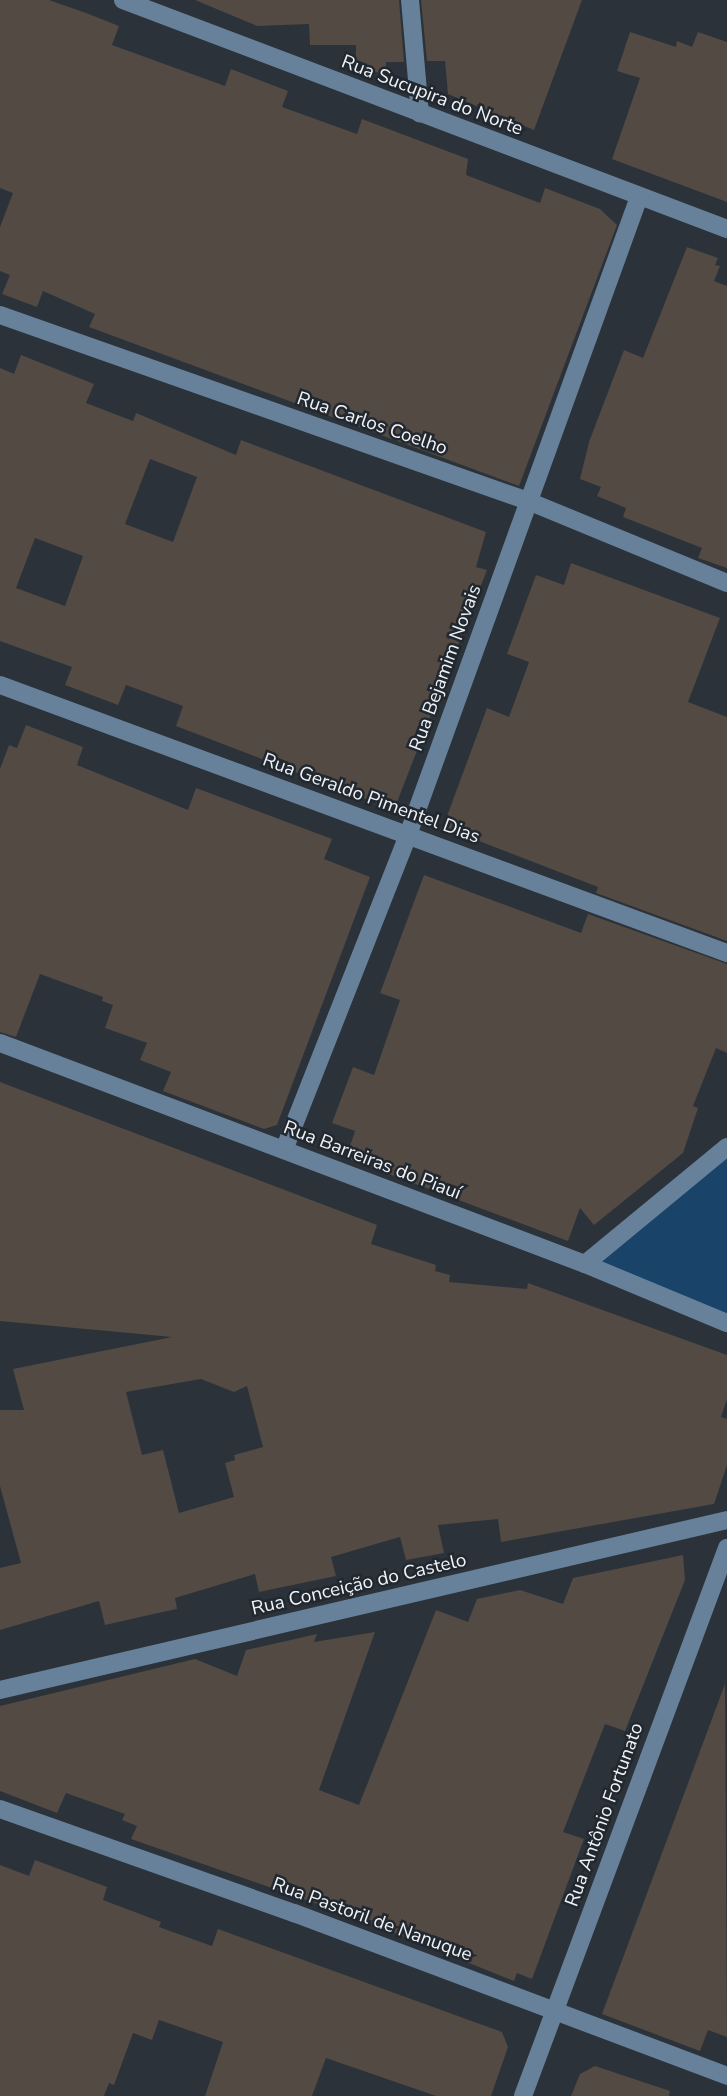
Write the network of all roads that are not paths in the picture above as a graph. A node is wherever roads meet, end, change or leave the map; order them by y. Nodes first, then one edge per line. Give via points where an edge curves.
1 (123, 0) edge
2 (410, 0) edge
3 (421, 114) junction
4 (639, 197) junction
5 (727, 229) edge
6 (0, 315) edge
7 (528, 501) junction
8 (727, 583) edge
9 (0, 685) edge
10 (408, 835) junction
11 (727, 953) edge
12 (0, 1043) edge
13 (727, 1147) edge
14 (284, 1150) junction
15 (585, 1264) junction
16 (727, 1323) edge
17 (727, 1520) edge
18 (727, 1548) edge
19 (0, 1690) edge
20 (0, 1808) edge
21 (555, 2011) junction
22 (727, 2076) edge
23 (523, 2096) edge

1 - 3 street, Rua Sucupira do Norte
2 - 3 street
3 - 4 street, Rua Sucupira do Norte
4 - 5 street, Rua Sucupira do Norte
4 - 7 street, Rua Bejamim Novais
6 - 7 street, Rua Carlos Coelho
7 - 8 street, Rua Carlos Coelho
7 - 10 street, Rua Bejamim Novais
9 - 10 street, Rua Geraldo Pimentel Dias
10 - 11 street, Rua Geraldo Pimentel Dias
10 - 14 street, Rua Bejamim Novais
12 - 14 street, Rua Barreiras do Piauí
13 - 15 street
14 - 15 street, Rua Barreiras do Piauí
15 - 16 street, Rua Barreiras do Piauí
17 - 19 street, Rua Conceição do Castelo
18 - 21 street, Rua Antônio Fortunato
20 - 21 street, Rua Pastoril de Nanuque
21 - 22 street, Rua Pastoril de Nanuque
21 - 23 street, Rua Antônio Fortunato

